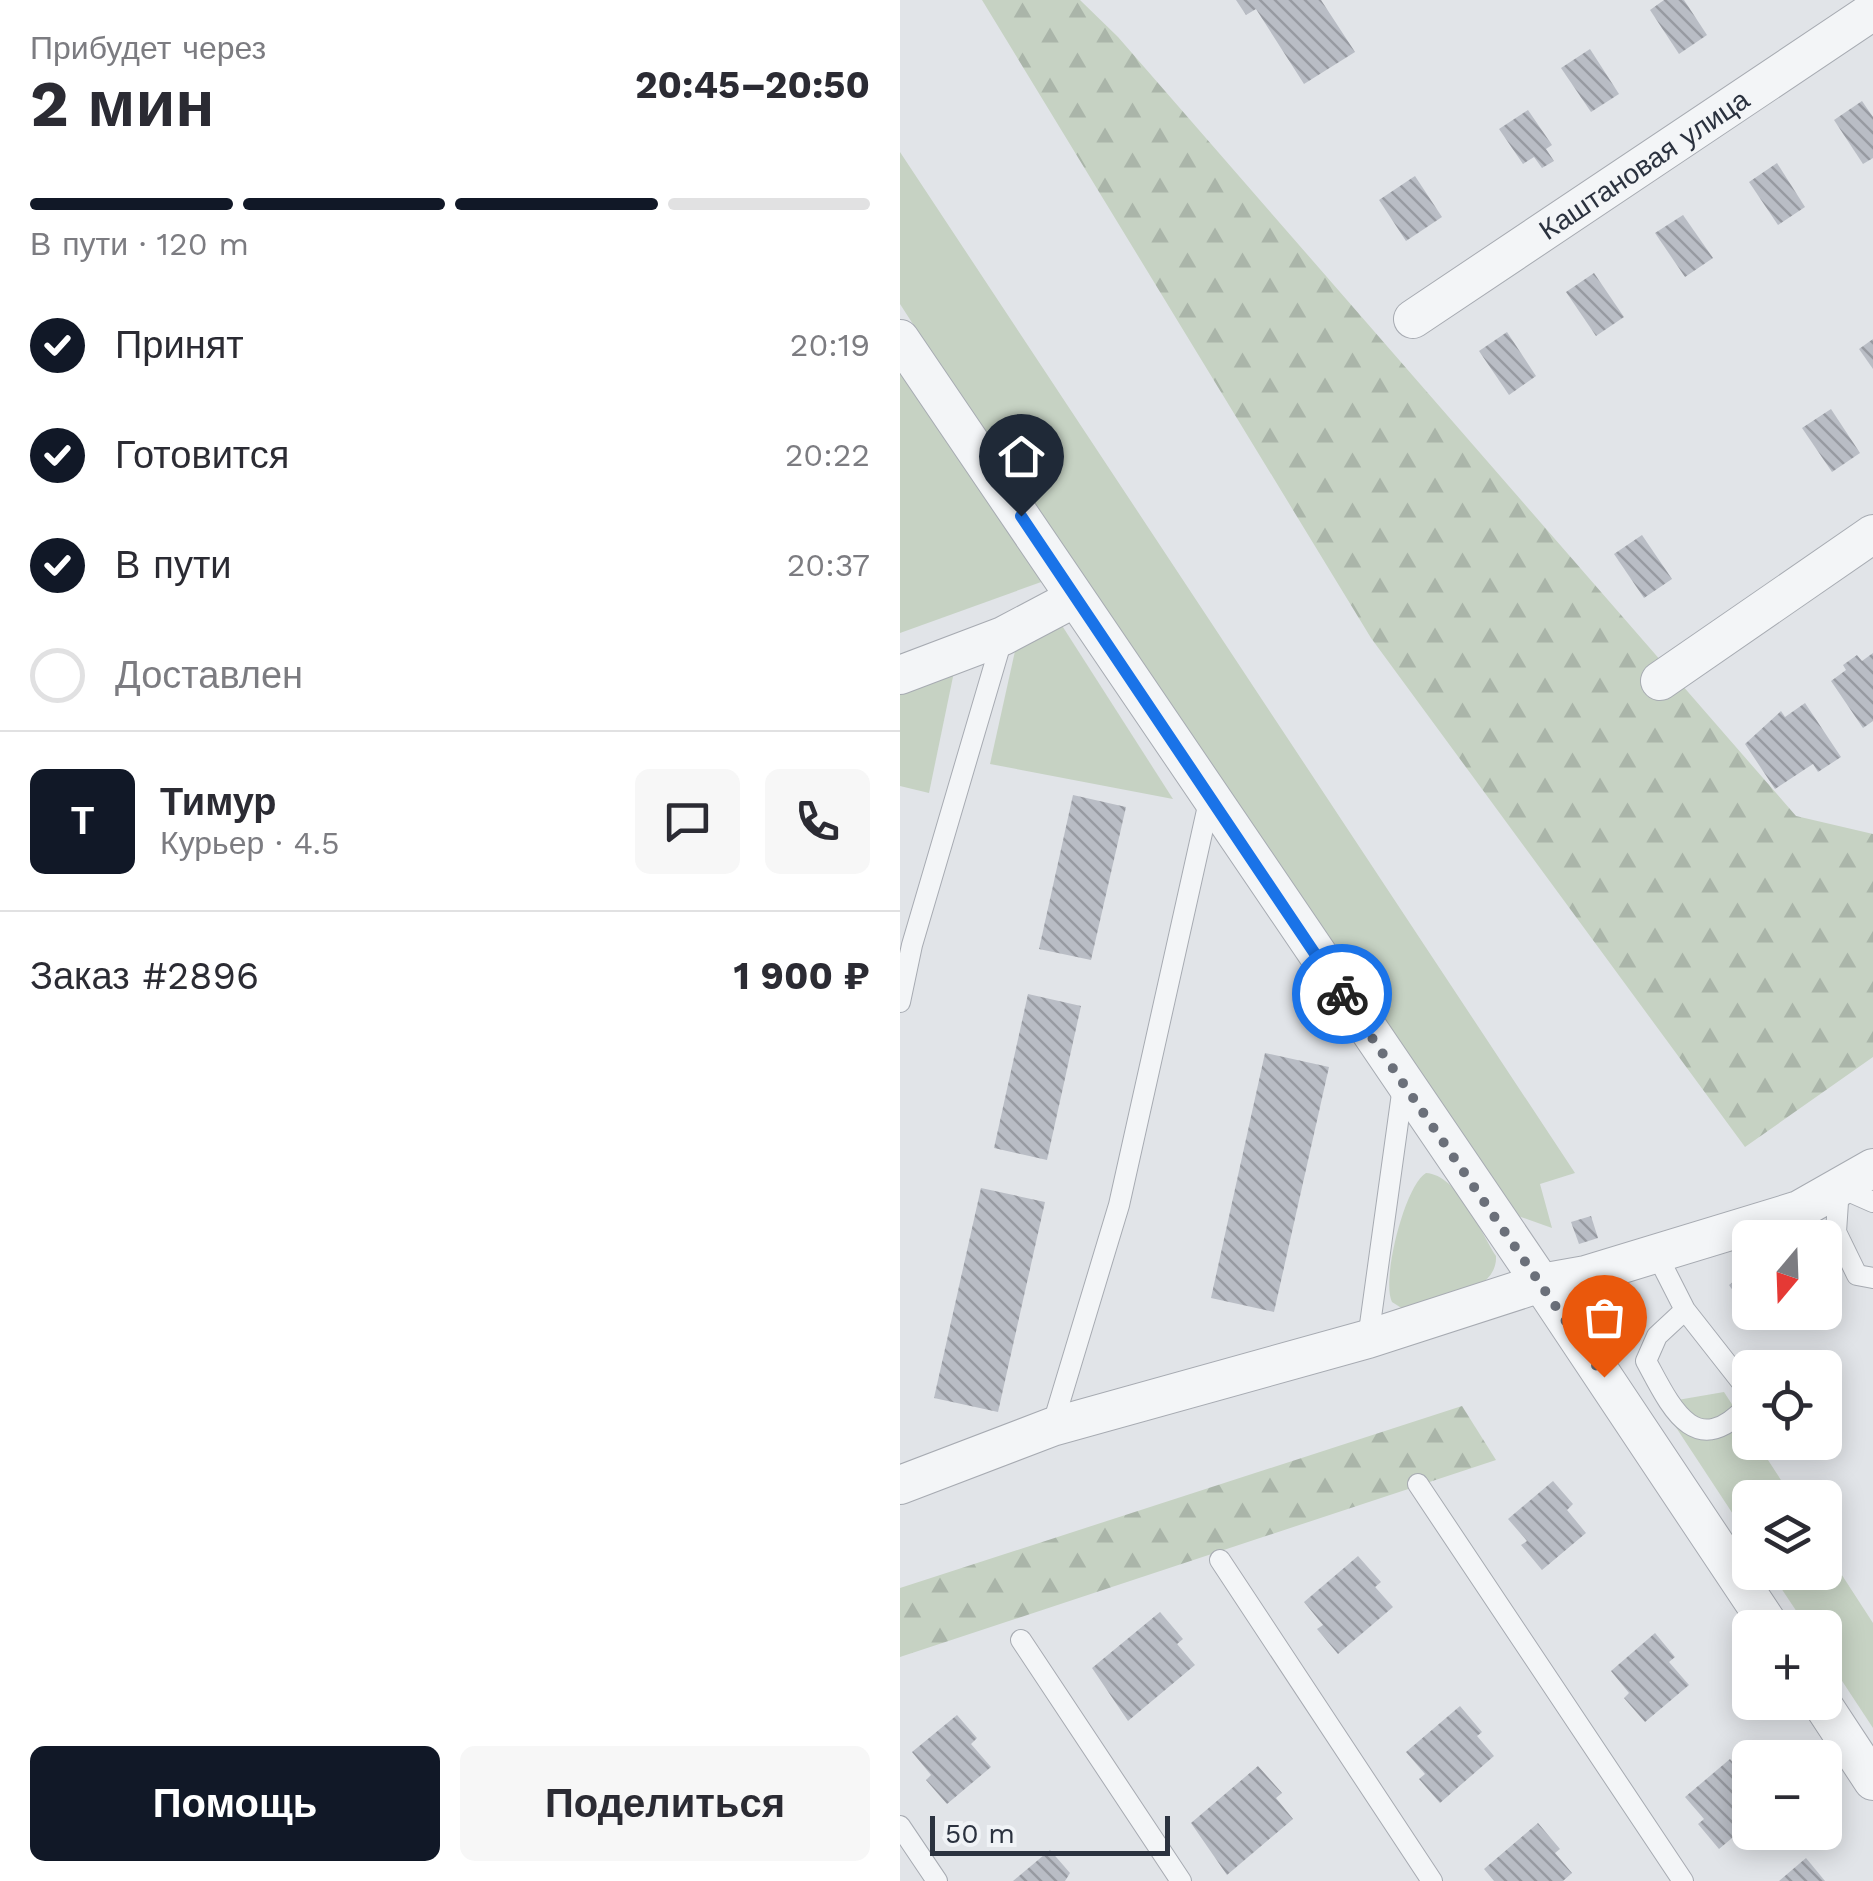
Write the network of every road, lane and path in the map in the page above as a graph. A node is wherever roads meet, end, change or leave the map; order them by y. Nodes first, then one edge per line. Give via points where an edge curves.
1 (1873, 10) edge
2 (1413, 318) dead end
3 (900, 339) edge
4 (1873, 534) edge
5 (1073, 599) junction
6 (1002, 636) junction
7 (900, 674) edge
8 (1660, 681) dead end
9 (1210, 797) junction
10 (900, 1002) edge
11 (1404, 1086) junction
12 (1873, 1168) edge
13 (1856, 1194) edge
14 (1656, 1253) junction
15 (1873, 1278) edge
16 (1541, 1282) junction
17 (1685, 1310) junction
18 (1368, 1339) junction
19 (1052, 1428) junction
20 (1418, 1484) dead end
21 (900, 1485) edge
22 (1220, 1560) dead end
23 (1759, 1610) edge
24 (1021, 1640) dead end
25 (1833, 1720) edge
26 (1873, 1781) edge
27 (900, 1826) edge
28 (937, 1881) edge
29 (1181, 1881) edge
30 (1432, 1881) edge
31 (1684, 1881) edge

1 - 2 street, Каштановая улица
3 - 5 street
4 - 8 street
5 - 6 street
5 - 9 street
6 - 7 street
6 - 10 lane
9 - 11 street
9 - 19 lane via 1119,1205
11 - 16 street
11 - 18 lane
12 - 13 street
13 - 14 street
13 - 15 lane via 1836,1232 1857,1275
14 - 16 street
14 - 17 lane
16 - 18 street
16 - 23 street
17 - 17 lane via 1657,1336 1646,1361 1672,1409 1691,1427 1711,1430 1731,1423 1746,1407 1747,1390
18 - 19 street
19 - 21 street
20 - 31 lane
22 - 30 lane
24 - 29 lane
25 - 26 street
27 - 28 lane

